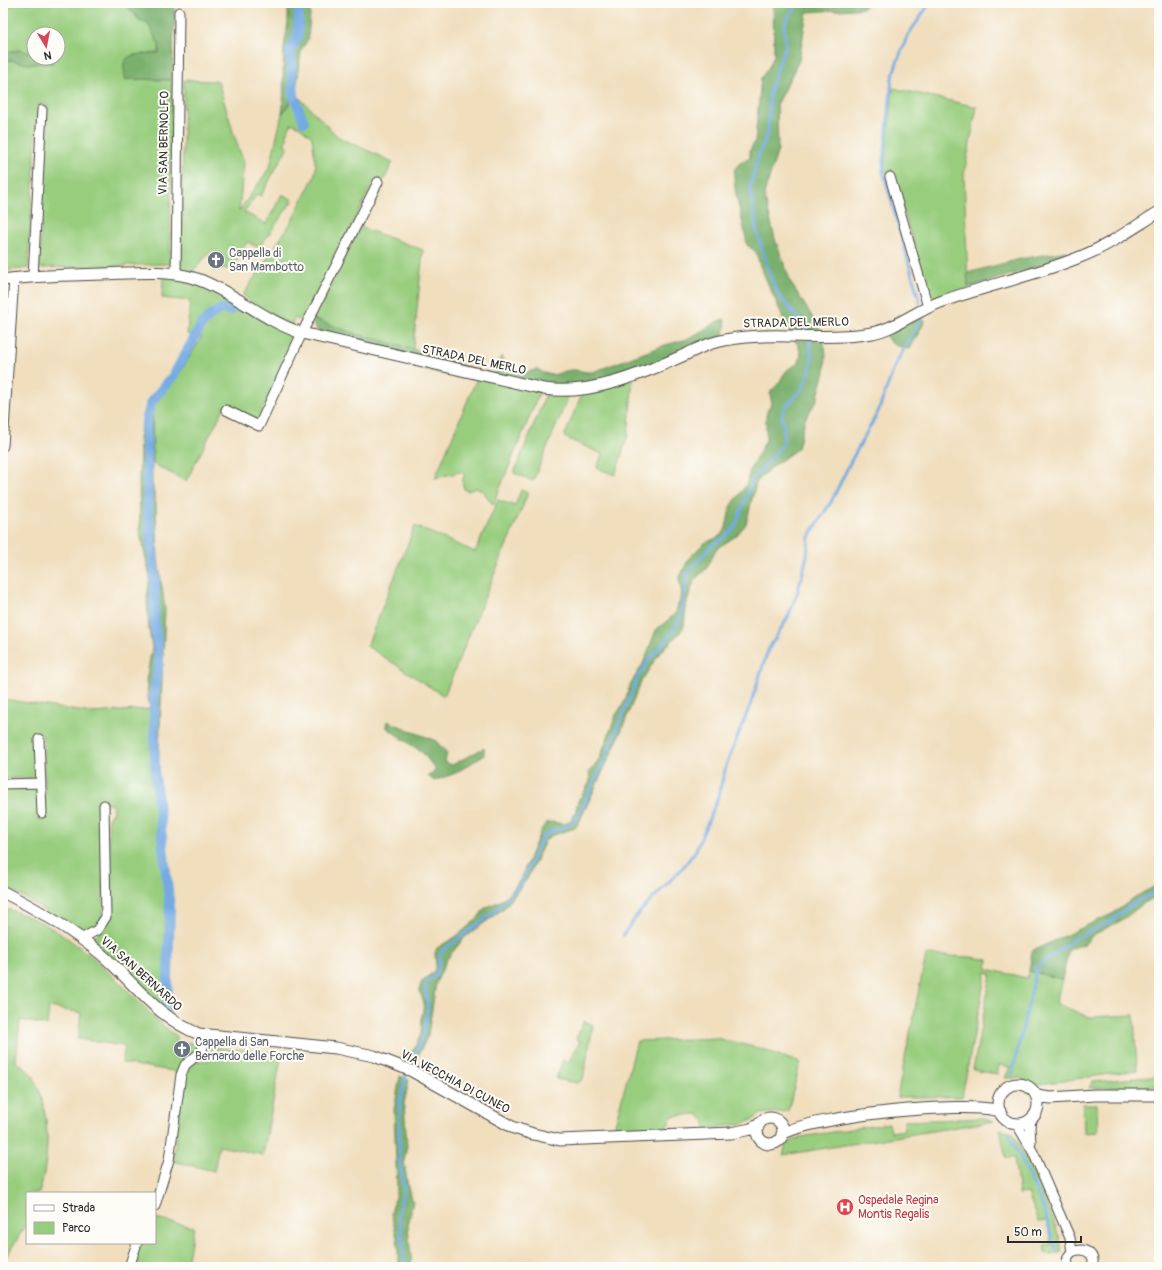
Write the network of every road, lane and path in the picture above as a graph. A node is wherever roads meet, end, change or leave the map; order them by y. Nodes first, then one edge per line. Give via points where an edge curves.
1 (179, 12) dead end
2 (42, 110) dead end
3 (890, 178) dead end
4 (378, 182) dead end
5 (1159, 212) edge
6 (176, 274) junction
7 (33, 276) junction
8 (8, 279) edge
9 (928, 307) junction
10 (302, 334) junction
11 (226, 410) dead end
12 (3, 446) edge
13 (40, 739) dead end
14 (41, 783) junction
15 (3, 784) edge
16 (104, 805) dead end
17 (42, 814) dead end
18 (3, 892) edge
19 (81, 939) junction
20 (207, 1036) junction
21 (1159, 1095) edge
22 (999, 1098) junction
23 (1037, 1101) junction
24 (973, 1107) junction
25 (1000, 1111) junction
26 (1031, 1118) junction
27 (1016, 1123) junction
28 (758, 1125) junction
29 (782, 1129) junction
30 (731, 1132) junction
31 (759, 1138) junction
32 (1033, 1152) junction
33 (156, 1203) edge
34 (1070, 1238) junction
35 (137, 1244) edge
36 (1081, 1249) junction
37 (1072, 1252) junction
38 (130, 1267) edge
39 (1068, 1267) edge
40 (1092, 1267) edge

1 - 6 street, VIA SAN BERNOLFO
2 - 7 street
3 - 9 street
4 - 10 street
5 - 9 street, STRADA DEL MERLO via 1081,257
6 - 7 street via 153,272
6 - 10 street via 211,285 278,324
7 - 8 street
8 - 12 street
9 - 10 street, STRADA DEL MERLO via 877,332 822,338 752,336 719,341 622,380 560,390 544,389
10 - 11 street via 258,426
13 - 14 street
14 - 15 street
14 - 17 street
16 - 19 street, VIA SAN BERNARDO via 106,916 97,930
18 - 19 street, VIA SAN BERNARDO
19 - 20 street, VIA SAN BERNARDO via 107,959 167,1017 180,1026
20 - 30 street, VIA VECCHIA DI CUNEO via 336,1048 374,1056 407,1068 504,1123 546,1138 575,1141
20 - 33 street via 201,1052 185,1065 181,1075 169,1160
21 - 23 street via 1095,1095
22 - 23 street, VIA VECCHIA DI CUNEO via 1002,1091 1017,1084 1032,1089
22 - 24 street, VIA VECCHIA DI CUNEO
22 - 25 street
23 - 26 street
24 - 25 street, VIA VECCHIA DI CUNEO
24 - 29 street, VIA VECCHIA DI CUNEO via 893,1112
25 - 27 street, VIA VECCHIA DI CUNEO via 1006,1120
26 - 27 street via 1027,1122
26 - 32 street via 1030,1138
27 - 32 street
28 - 29 street, VIA VECCHIA DI CUNEO via 767,1118 778,1120
28 - 30 street, VIA VECCHIA DI CUNEO via 751,1129
28 - 31 street
29 - 31 street, VIA VECCHIA DI CUNEO via 778,1141 773,1143 763,1142
30 - 31 street, VIA VECCHIA DI CUNEO
32 - 34 street
34 - 36 street
34 - 37 street
35 - 38 street
36 - 37 street
36 - 40 street via 1091,1254
37 - 39 street via 1067,1260

